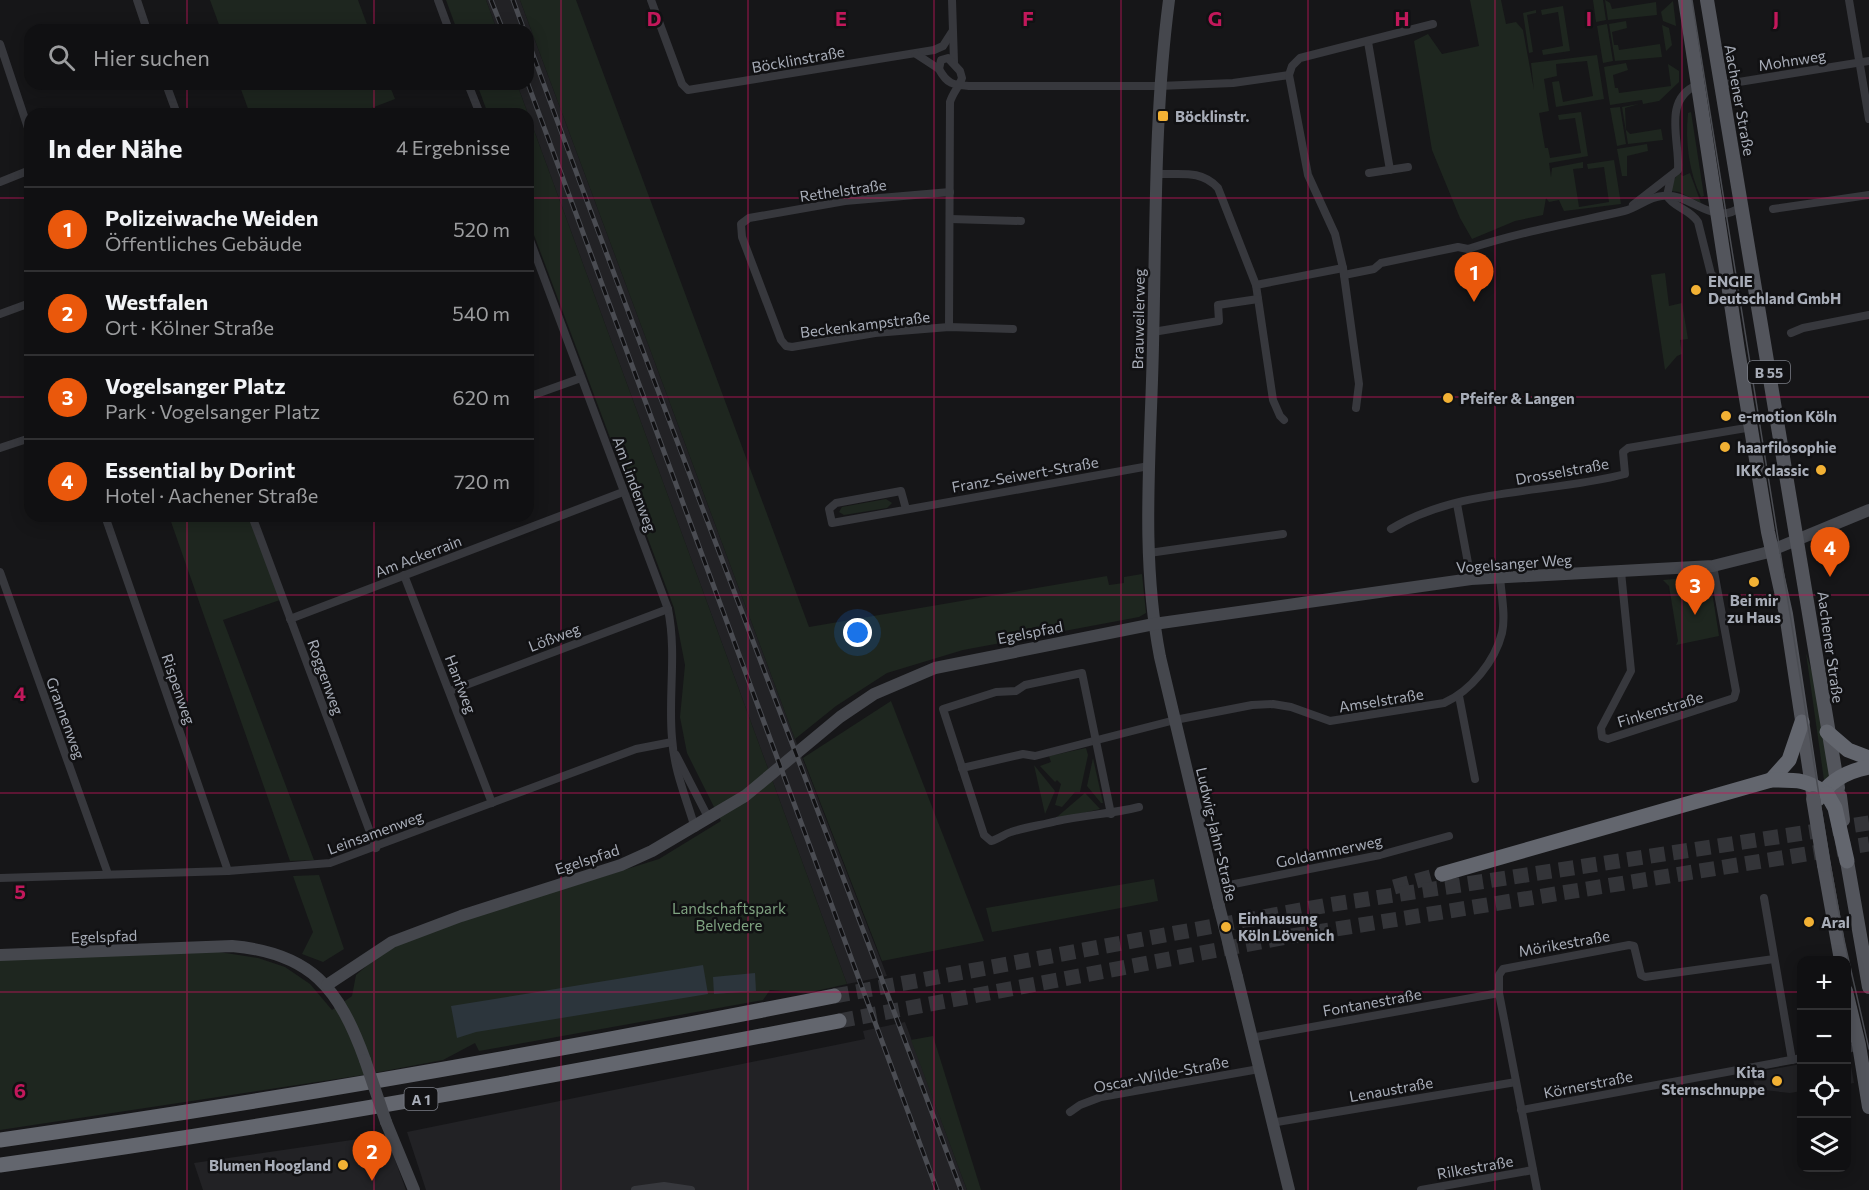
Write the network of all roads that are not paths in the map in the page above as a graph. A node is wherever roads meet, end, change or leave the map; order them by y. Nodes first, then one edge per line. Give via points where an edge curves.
1 (137, 0) edge
2 (438, 0) edge
3 (651, 0) edge
4 (952, 0) edge
5 (1169, 0) edge
6 (1685, 0) edge
7 (1707, 0) edge
8 (1849, 0) edge
9 (145, 24) edge
10 (447, 24) edge
11 (1433, 24) dead end
12 (952, 32) junction
13 (1368, 42) junction
14 (0, 44) edge
15 (930, 50) junction
16 (912, 53) junction
17 (2, 54) edge
18 (951, 60) junction
19 (1864, 62) edge
20 (939, 69) junction
21 (960, 71) junction
22 (1288, 75) junction
23 (945, 78) junction
24 (958, 85) junction
25 (1697, 85) junction
26 (1720, 85) junction
27 (983, 86) junction
28 (1159, 86) junction
29 (168, 90) edge
30 (470, 90) edge
31 (950, 102) junction
32 (175, 108) edge
33 (478, 108) edge
34 (24, 117) edge
35 (1869, 119) edge
36 (1408, 167) dead end
37 (1390, 170) junction
38 (24, 172) edge
39 (1368, 173) dead end
40 (1156, 174) junction
41 (1671, 177) junction
42 (0, 182) edge
43 (950, 192) junction
44 (1869, 195) edge
45 (1667, 196) junction
46 (1742, 206) junction
47 (1773, 209) dead end
48 (1628, 211) junction
49 (1717, 214) junction
50 (950, 219) junction
51 (1021, 221) dead end
52 (534, 249) edge
53 (538, 259) junction
54 (534, 261) edge
55 (1343, 271) junction
56 (1256, 285) junction
57 (1728, 289) junction
58 (1258, 299) junction
59 (24, 305) edge
60 (0, 314) edge
61 (1869, 315) edge
62 (949, 327) junction
63 (1013, 329) dead end
64 (1154, 332) junction
65 (1791, 333) dead end
66 (786, 346) joint
67 (581, 378) junction
68 (534, 395) edge
69 (1356, 408) dead end
70 (1284, 420) dead end
71 (1752, 427) junction
72 (24, 440) edge
73 (0, 448) edge
74 (1149, 466) junction
75 (623, 492) junction
76 (1457, 504) junction
77 (906, 509) junction
78 (1869, 510) edge
79 (107, 522) edge
80 (254, 522) edge
81 (1391, 529) dead end
82 (1283, 534) dead end
83 (1797, 538) junction
84 (1771, 550) junction
85 (1149, 552) junction
86 (1713, 566) junction
87 (0, 572) edge
88 (1621, 572) junction
89 (404, 575) junction
90 (1500, 576) junction
91 (1471, 579) junction
92 (668, 609) junction
93 (290, 619) junction
94 (1154, 624) junction
95 (450, 691) junction
96 (1459, 696) junction
97 (1175, 720) junction
98 (1802, 722) junction
99 (1827, 732) junction
100 (1094, 740) junction
101 (672, 742) junction
102 (674, 752) junction
103 (1869, 758) edge
104 (1869, 767) edge
105 (962, 768) junction
106 (1474, 779) dead end
107 (1836, 779) junction
108 (1771, 780) junction
109 (1821, 795) junction
110 (492, 802) junction
111 (1139, 807) dead end
112 (1111, 814) junction
113 (709, 819) junction
114 (695, 828) junction
115 (1449, 836) dead end
116 (376, 848) junction
117 (1847, 861) joint
118 (228, 871) junction
119 (108, 874) junction
120 (1442, 874) tunnel mouth
121 (0, 878) edge
122 (1214, 888) junction
123 (1764, 898) dead end
124 (0, 955) edge
125 (1840, 956) edge
126 (1774, 959) junction
127 (327, 985) junction
128 (1869, 987) edge
129 (1499, 993) junction
130 (834, 996) tunnel mouth
131 (1848, 1010) edge
132 (839, 1021) tunnel mouth
133 (1251, 1038) junction
134 (1853, 1047) edge
135 (1797, 1059) edge
136 (1258, 1069) junction
137 (1516, 1082) junction
138 (1869, 1107) edge
139 (1521, 1110) junction
140 (1070, 1112) dead end
141 (1271, 1123) junction
142 (0, 1140) edge
143 (0, 1165) edge
144 (1533, 1170) junction
145 (414, 1190) edge
146 (634, 1190) edge
147 (692, 1190) edge
148 (1289, 1190) edge
149 (1421, 1190) edge
150 (1537, 1190) edge

1 - 9 street
2 - 10 street
3 - 16 street, Böcklinstraße via 682,84 688,90
4 - 12 street
5 - 28 street, Brauweilerweg
6 - 25 main road, B 55
7 - 26 main road, Aachener Straße / B 55
8 - 19 street
11 - 13 street
12 - 15 street, Böcklinstraße via 943,46
12 - 18 street
13 - 22 street via 1300,58
13 - 37 street
14 - 17 street
15 - 16 street, Böcklinstraße
15 - 18 street
16 - 20 street
17 - 34 street
18 - 20 street via 941,60
18 - 21 street
19 - 26 street, Mohnweg
19 - 35 street
20 - 23 street
21 - 24 street
21 - 27 street
22 - 28 street
22 - 55 street via 1308,175 1335,234
23 - 24 street
23 - 31 street
24 - 27 street
24 - 31 street
25 - 41 street via 1686,90 1678,101 1678,170
25 - 49 main road, B 55
26 - 46 main road, Aachener Straße / B 55
27 - 28 street
28 - 40 street, Brauweilerweg
29 - 32 street
30 - 33 street
31 - 43 street
36 - 37 street
37 - 39 street
38 - 42 street
40 - 56 street via 1197,174 1209,178 1229,211
40 - 64 street, Brauweilerweg
41 - 45 street
41 - 48 street
43 - 50 street
43 - 66 street, Rethelstraße via 845,201 749,218 741,224 746,247
44 - 47 street
45 - 48 street via 1656,197
45 - 49 street via 1681,196
45 - 57 street via 1698,222 1705,262 1711,274
46 - 49 street via 1732,214
46 - 83 main road, Aachener Straße / B 55
48 - 55 street via 1510,235 1468,249 1458,247 1392,260 1374,269
49 - 57 main road, B 55
50 - 51 street
50 - 62 street
52 - 53 street, Am Lindenweg
53 - 54 street
53 - 67 street, Am Lindenweg
55 - 56 street
55 - 69 street via 1359,384
56 - 58 street
57 - 71 main road, B 55
58 - 64 street via 1218,305 1219,321
58 - 70 street via 1273,400
59 - 60 street
61 - 65 street
62 - 63 street, Beckenkampstraße
62 - 66 street, Beckenkampstraße
64 - 74 street, Brauweilerweg
67 - 68 street
67 - 75 street, Am Lindenweg
71 - 76 street, Drosselstraße via 1628,447 1623,452 1626,470 1622,474
71 - 84 main road, B 55
72 - 73 street
74 - 77 street, Franz-Seiwert-Straße
74 - 85 street, Brauweilerweg
75 - 89 street, Am Ackerrain
75 - 92 street, Am Lindenweg
76 - 81 street, Drosselstraße via 1410,518
76 - 91 street
77 - 77 street, Franz-Seiwert-Straße via 832,523 829,509 836,503 902,491
78 - 83 street, Vogelsanger Weg
79 - 118 street, Rispenweg
80 - 93 street, Roggenweg
82 - 85 street
83 - 84 street, Vogelsanger Weg
83 - 99 main road, Aachener Straße / B 55
84 - 86 street, Vogelsanger Weg
84 - 98 main road, B 55 via 1786,614
85 - 94 street, Brauweilerweg
86 - 88 street, Vogelsanger Weg
86 - 88 street, Finkenstraße via 1736,691 1734,698 1608,739 1602,737 1601,728 1631,671
87 - 119 street, Grannenweg
88 - 90 street, Vogelsanger Weg
89 - 93 street, Am Ackerrain
89 - 95 street, Hanfweg
90 - 91 street, Vogelsanger Weg
90 - 96 street, Amselstraße via 1503,632 1483,670
91 - 94 street, Vogelsanger Weg
92 - 95 street, Lößweg
92 - 101 street, Am Lindenweg via 674,651
93 - 116 street, Roggenweg
94 - 97 street, Ludwig-Jahn-Straße
94 - 113 street, Egelspfad via 958,662 889,686 857,705 752,791
95 - 110 street, Hanfweg
96 - 97 street, Amselstraße via 1431,706 1348,720 1316,718 1273,704 1241,706
96 - 106 street
97 - 100 street, Amselstraße
97 - 122 street, Ludwig-Jahn-Straße
98 - 108 highway via 1789,760
98 - 109 main road, B 55
99 - 103 highway via 1848,750
99 - 107 main road, Aachener Straße / B 55
100 - 105 street, Amselstraße via 1083,746
100 - 105 street via 1082,673 1025,685 1016,691 996,692 943,709
100 - 112 street
101 - 102 street, Am Lindenweg
101 - 110 street, Leinsamenweg via 636,749
102 - 113 street, Am Lindenweg
102 - 114 street, Am Lindenweg via 675,769
104 - 107 highway
105 - 112 street via 984,835 991,841 1008,832 1091,813
107 - 109 highway
108 - 109 highway
108 - 120 highway
109 - 117 highway, bridge via 1835,808
109 - 125 main road, B 55, bridge via 1821,843
110 - 116 street, Leinsamenweg
111 - 112 street
113 - 114 street, Egelspfad
114 - 127 street, Egelspfad via 621,865 392,942
115 - 122 street, Goldammerweg via 1380,855
116 - 118 street, Leinsamenweg via 312,866
117 - 128 main road
118 - 119 street, Leinsamenweg
119 - 121 street, Leinsamenweg
122 - 133 street, Ludwig-Jahn-Straße, bridge
123 - 126 street
124 - 127 street, Egelspfad via 232,946 282,955
126 - 129 street, Mörikestraße via 1645,977 1641,975 1634,946 1629,945 1507,967 1499,975
126 - 135 street
127 - 145 street, bridge via 345,1013 365,1060
129 - 133 street, Fontanestraße
129 - 137 street
130 - 142 highway, A 1 via 355,1086
131 - 134 main road
132 - 143 highway, A 1 via 359,1110
133 - 136 street, Ludwig-Jahn-Straße
134 - 138 main road
135 - 139 street, Körnerstraße
136 - 140 street, Oscar-Wilde-Straße via 1101,1097
136 - 141 street, Ludwig-Jahn-Straße
137 - 139 street
137 - 141 street, Lenaustraße
139 - 144 street
141 - 148 street, Ludwig-Jahn-Straße
144 - 149 street, Rilkestraße
144 - 150 street
146 - 147 street via 664,1186

